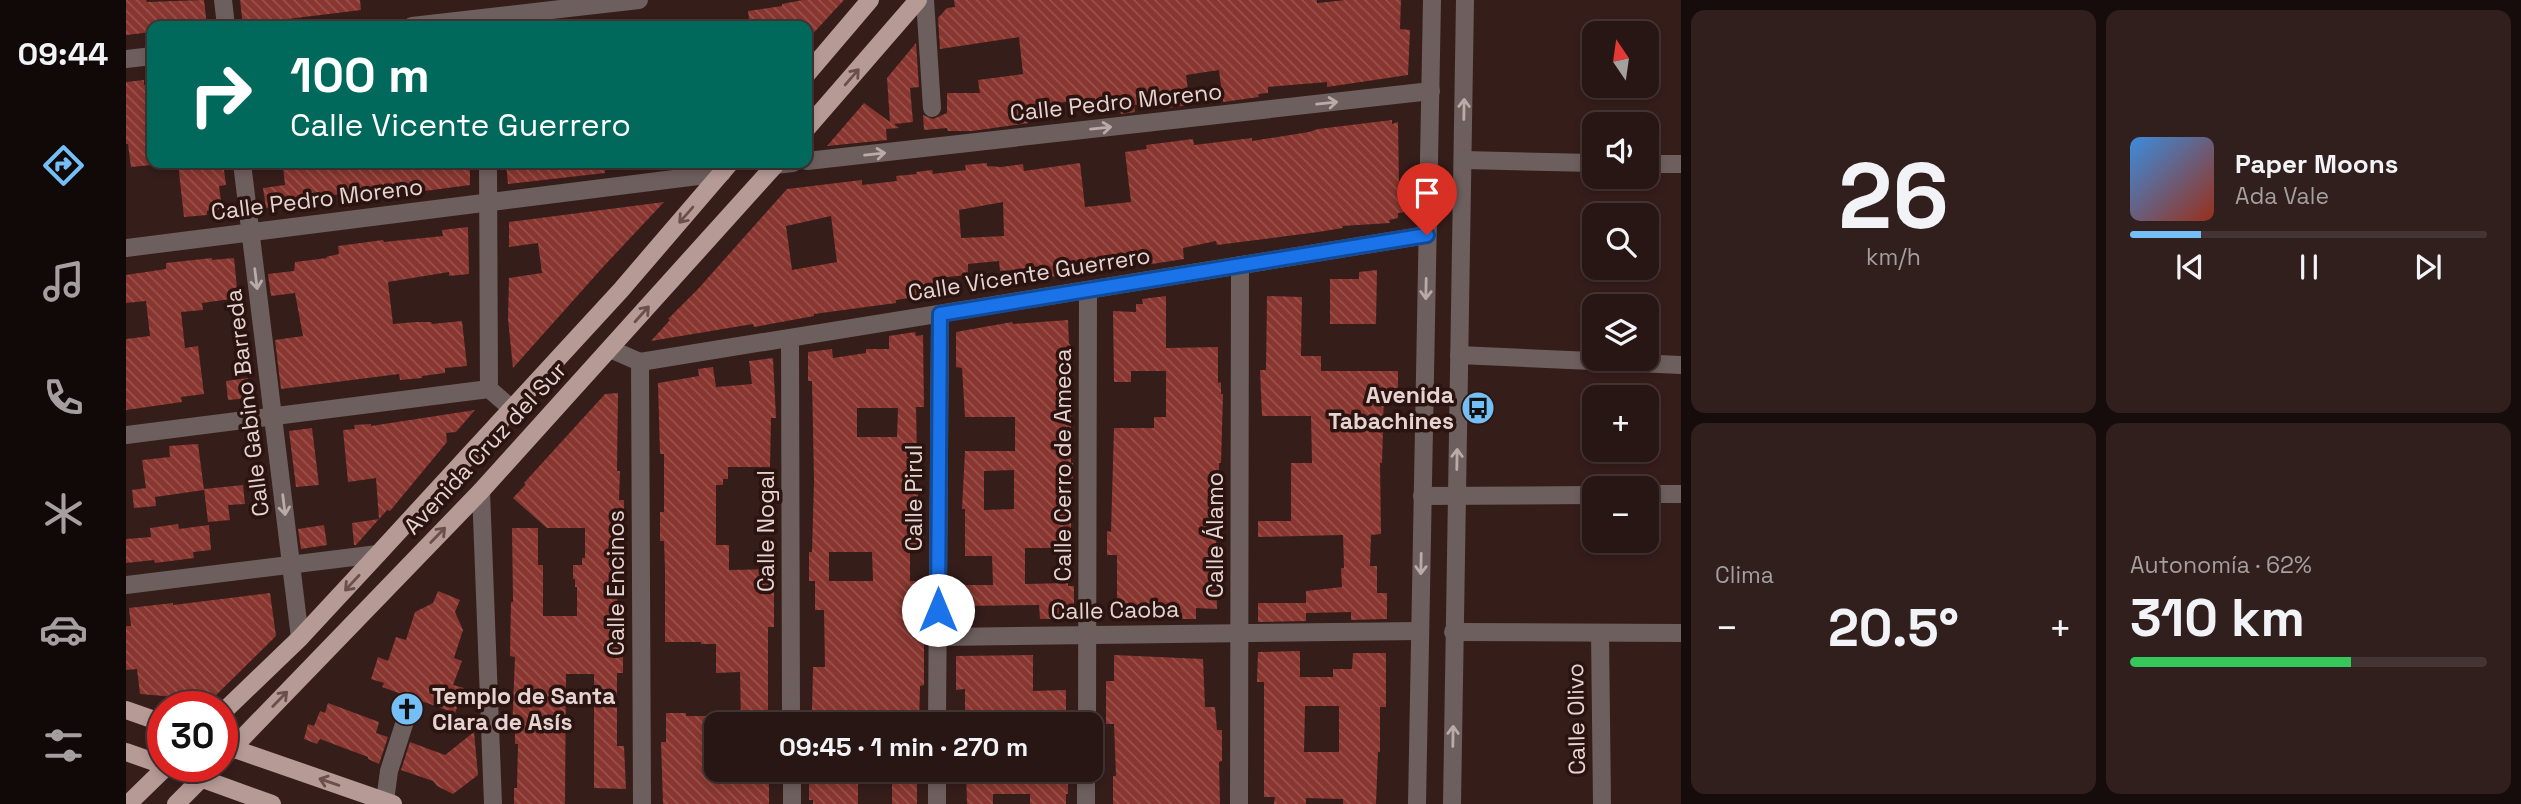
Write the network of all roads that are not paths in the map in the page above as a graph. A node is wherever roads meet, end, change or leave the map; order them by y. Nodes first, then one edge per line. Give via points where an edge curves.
1 (223, 0) edge
2 (639, 0) edge
3 (870, 0) edge
4 (918, 0) edge
5 (925, 0) edge
6 (1432, 0) edge
7 (1468, 1) edge
8 (489, 15) edge
9 (225, 21) edge
10 (447, 21) edge
11 (147, 57) edge
12 (126, 59) edge
13 (812, 68) edge
14 (1431, 91) junction
15 (932, 108) dead end
16 (812, 122) edge
17 (812, 160) edge
18 (1464, 160) junction
19 (1582, 163) edge
20 (1659, 164) edge
21 (1681, 164) edge
22 (243, 168) edge
23 (488, 168) edge
24 (726, 168) edge
25 (777, 168) edge
26 (488, 202) junction
27 (251, 232) junction
28 (1427, 235) junction
29 (126, 248) edge
30 (1240, 265) junction
31 (1088, 290) junction
32 (940, 314) junction
33 (790, 338) junction
34 (610, 349) junction
35 (1459, 355) junction
36 (640, 362) junction
37 (1681, 365) edge
38 (489, 389) junction
39 (511, 408) junction
40 (273, 417) junction
41 (126, 435) edge
42 (481, 491) junction
43 (1659, 494) edge
44 (1681, 494) edge
45 (1582, 495) edge
46 (1422, 496) junction
47 (1456, 497) junction
48 (378, 554) junction
49 (291, 565) junction
50 (126, 585) edge
51 (1419, 631) junction
52 (1454, 632) junction
53 (1240, 633) junction
54 (1600, 633) junction
55 (1681, 633) edge
56 (1087, 635) junction
57 (938, 637) junction
58 (300, 638) junction
59 (238, 698) edge
60 (126, 710) edge
61 (792, 712) edge
62 (937, 712) edge
63 (1087, 712) edge
64 (147, 717) edge
65 (406, 718) dead end
66 (238, 739) edge
67 (126, 752) edge
68 (238, 755) edge
69 (147, 759) edge
70 (150, 782) edge
71 (199, 782) edge
72 (227, 782) edge
73 (792, 782) edge
74 (937, 782) edge
75 (1086, 782) edge
76 (389, 803) edge
77 (128, 804) edge
78 (176, 804) edge
79 (272, 804) edge
80 (493, 804) edge
81 (642, 804) edge
82 (792, 804) edge
83 (937, 804) edge
84 (1086, 804) edge
85 (1239, 804) edge
86 (1417, 804) edge
87 (1452, 804) edge
88 (1602, 804) edge

1 - 9 street
2 - 8 street
3 - 13 main road
16 -> 4 main road
5 - 15 street
6 - 14 street
18 -> 7 street
8 - 10 street
11 - 12 street
17 -> 14 street, Calle Pedro Moreno
14 - 28 street
18 - 19 street
18 - 35 street
20 - 21 street
22 - 27 street, Calle Gabino Barreda
23 - 26 street
24 - 26 street, Calle Pedro Moreno
24 -> 39 main road, Avenida Cruz del Sur
34 -> 25 main road, Avenida Cruz del Sur
26 - 27 street, Calle Pedro Moreno
26 - 38 street
27 - 29 street, Calle Pedro Moreno
27 -> 40 street, Calle Gabino Barreda
28 - 30 street, Calle Vicente Guerrero
28 -> 46 street
30 - 31 street, Calle Vicente Guerrero
30 - 53 street, Calle Álamo
31 - 32 street, Calle Vicente Guerrero
31 - 56 street, Calle Cerro de Ameca
32 - 33 street, Calle Vicente Guerrero
32 - 57 street, Calle Pirul
33 - 36 street, Calle Vicente Guerrero
33 - 61 street, Calle Nogal
34 - 36 street
34 - 42 main road, Avenida Cruz del Sur
35 - 37 street
47 -> 35 street
36 - 81 street, Calle Encinos
38 - 39 street
38 - 40 street
39 - 48 main road, Avenida Cruz del Sur
40 - 41 street
40 -> 49 street, Calle Gabino Barreda
66 -> 42 main road, Avenida Cruz del Sur
42 - 80 street
43 - 44 street
45 - 47 street
46 - 47 street
46 -> 51 street
47 - 52 street
48 - 49 street
48 -> 58 main road, Avenida Cruz del Sur
49 - 50 street
49 - 58 street, Calle Gabino Barreda
51 - 53 street, Calle Caoba
51 - 86 street
52 - 54 street
87 -> 52 street
53 - 56 street, Calle Caoba
53 - 85 street, Calle Álamo
54 - 55 street
54 - 88 street, Calle Olivo
56 - 57 street, Calle Caoba
56 - 63 street, Calle Cerro de Ameca
57 - 62 street, Calle Pirul
58 - 59 main road, Avenida Cruz del Sur
60 - 64 main road
65 - 76 street via 389,771
67 - 69 main road
76 -> 68 main road
70 - 77 main road
71 - 78 main road
72 - 79 main road
73 - 82 street
74 - 83 street
75 - 84 street

